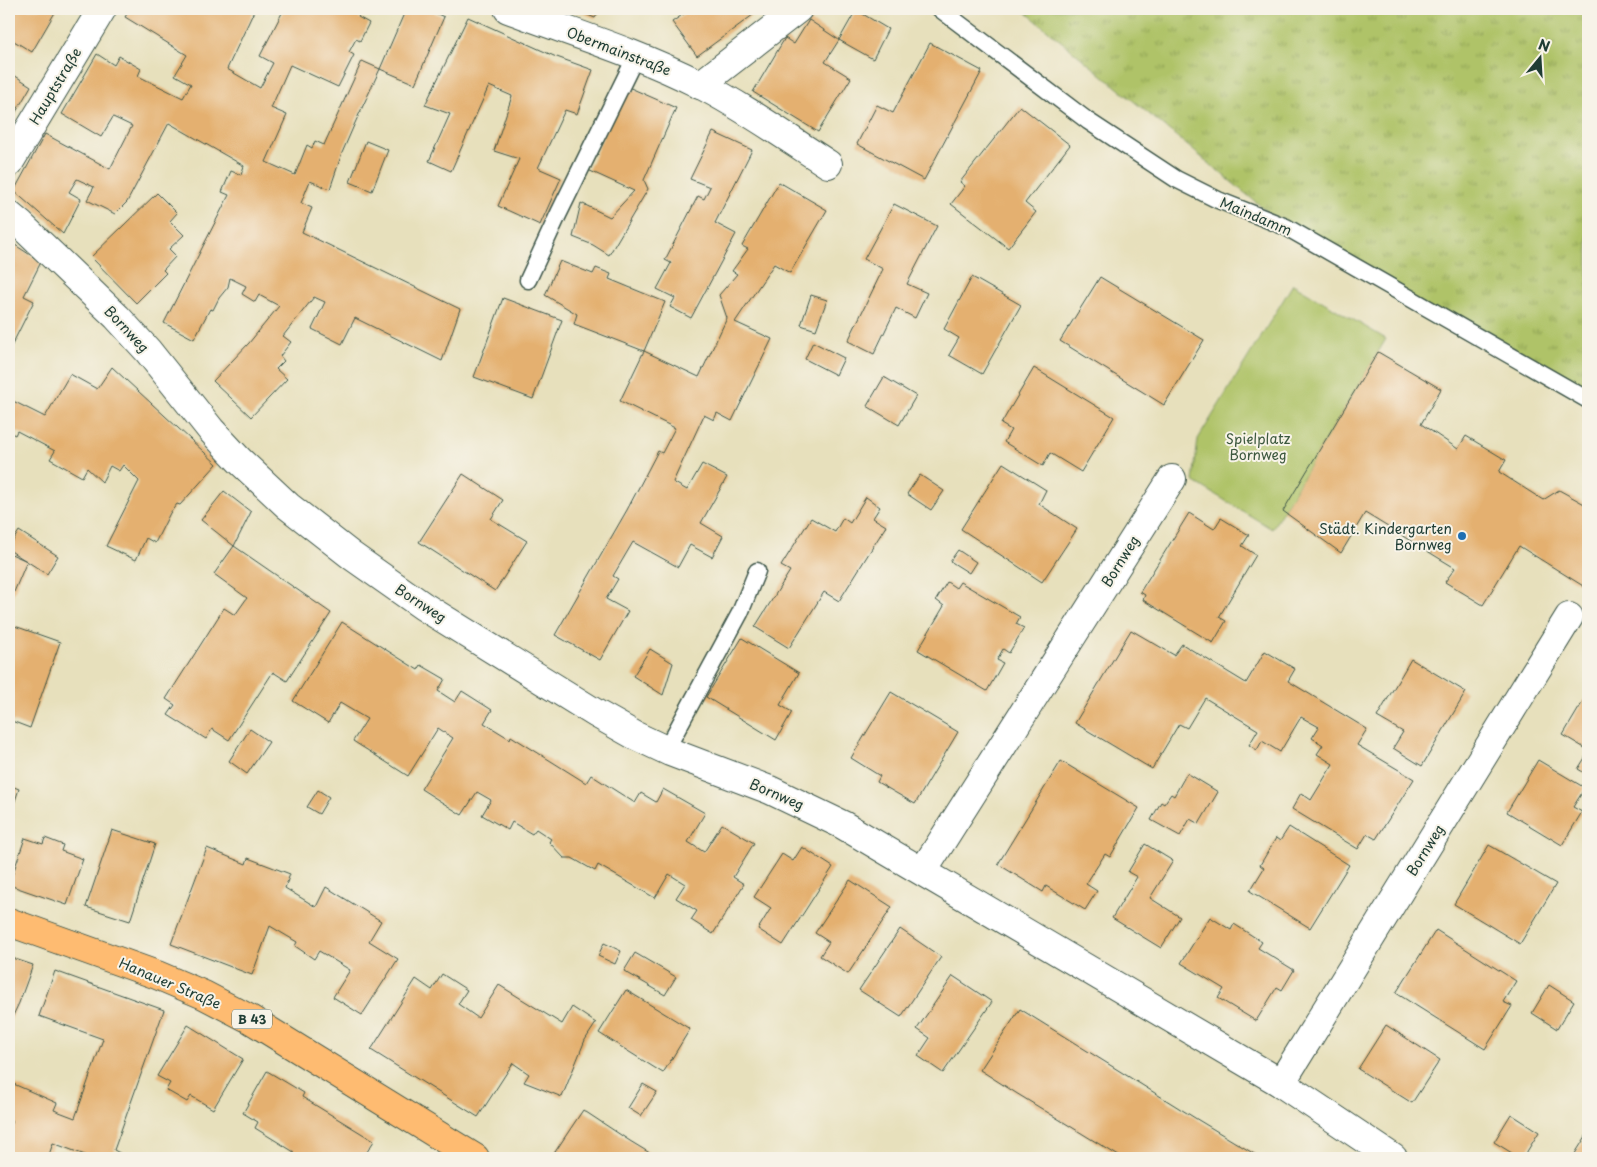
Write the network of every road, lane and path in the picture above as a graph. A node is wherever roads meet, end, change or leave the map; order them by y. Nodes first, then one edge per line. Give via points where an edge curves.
1 (102, 9) edge
2 (508, 9) edge
3 (798, 9) edge
4 (940, 9) edge
5 (636, 56) junction
6 (700, 85) junction
7 (9, 164) edge
8 (828, 164) dead end
9 (9, 215) edge
10 (528, 280) dead end
11 (1588, 400) edge
12 (1172, 479) dead end
13 (757, 571) dead end
14 (1569, 617) dead end
15 (666, 750) junction
16 (923, 871) junction
17 (9, 922) edge
18 (1282, 1083) junction
19 (475, 1158) edge
20 (1393, 1158) edge

1 - 7 street, Hauptstraße
2 - 5 street, Obermainstraße
3 - 6 street
4 - 11 lane, Maindamm via 1088,121 1176,179 1286,227
5 - 6 street, Obermainstraße
5 - 10 lane
6 - 8 street, Obermainstraße
9 - 15 street, Bornweg via 117,317 240,462 294,511 423,606 597,714
12 - 16 street, Bornweg
13 - 15 lane via 740,612
14 - 18 street, Bornweg
15 - 16 street, Bornweg via 799,803
16 - 18 street, Bornweg
17 - 19 main road, Hanauer Straße / B 43 via 157,975 250,1018
18 - 20 street, Bornweg

